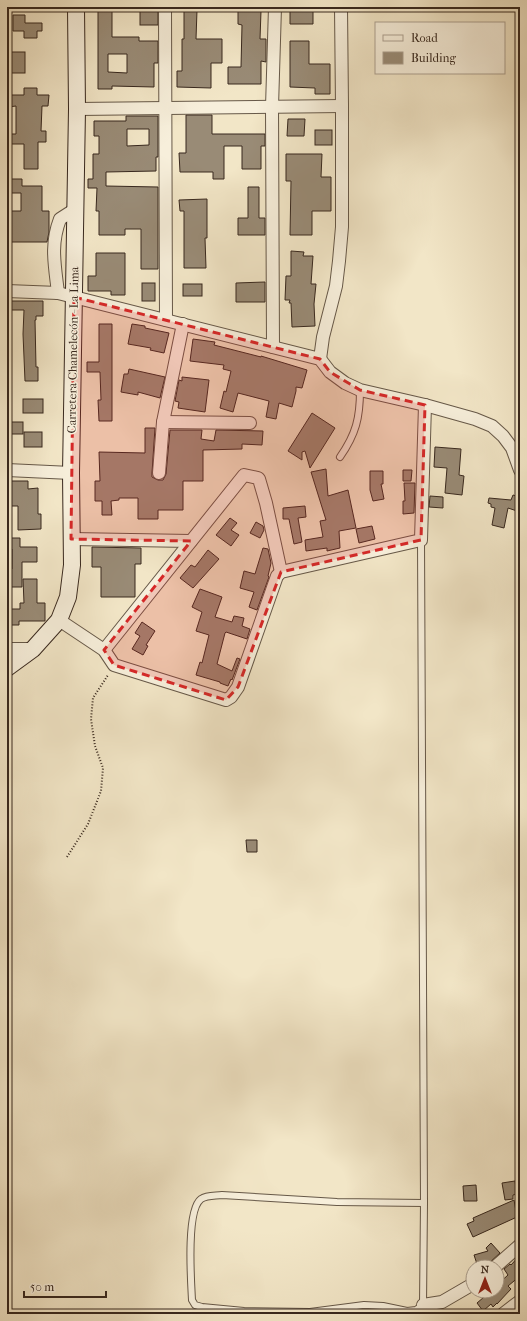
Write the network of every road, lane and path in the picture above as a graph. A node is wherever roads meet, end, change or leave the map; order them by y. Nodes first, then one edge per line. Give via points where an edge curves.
1 (76, 7) edge
2 (165, 7) edge
3 (275, 7) edge
4 (341, 7) edge
5 (342, 106) junction
6 (272, 107) junction
7 (77, 109) junction
8 (165, 109) junction
9 (74, 210) junction
10 (7, 291) edge
11 (58, 293) junction
12 (74, 297) junction
13 (166, 320) junction
14 (183, 324) junction
15 (273, 347) junction
16 (320, 359) junction
17 (360, 390) junction
18 (425, 405) junction
19 (163, 422) junction
20 (250, 423) dead end
21 (516, 448) edge
22 (340, 457) dead end
23 (7, 470) edge
24 (520, 470) edge
25 (71, 473) junction
26 (159, 473) dead end
27 (71, 539) junction
28 (421, 540) junction
29 (191, 541) junction
30 (281, 572) junction
31 (59, 620) junction
32 (34, 648) junction
33 (7, 649) edge
34 (104, 650) junction
35 (114, 665) junction
36 (7, 668) edge
37 (67, 857) dead end
38 (424, 1203) junction
39 (520, 1245) edge
40 (504, 1259) edge
41 (465, 1289) edge
42 (520, 1301) edge
43 (423, 1305) junction
44 (503, 1314) edge

1 - 7 street, Carretera Chamelecón - La Lima
2 - 8 street
3 - 6 street
4 - 5 street
5 - 6 street
5 - 16 street via 342,227 336,286
6 - 8 street
6 - 15 street
7 - 8 street
7 - 9 street, Carretera Chamelecón - La Lima
8 - 13 street
9 - 11 street via 60,219 54,240
9 - 12 street, Carretera Chamelecón - La Lima
10 - 11 street
11 - 12 street
12 - 13 street
12 - 25 street, Carretera Chamelecón - La Lima
13 - 14 street
14 - 15 street
14 - 19 street
15 - 16 street
16 - 17 street via 330,372
17 - 18 street
17 - 22 lane via 357,426
18 - 21 street via 492,426
18 - 28 street
19 - 20 street
19 - 26 street
21 - 24 street
23 - 25 street
25 - 27 street, Carretera Chamelecón - La Lima
27 - 29 street
27 - 31 street, Carretera Chamelecón - La Lima via 72,565 68,597
28 - 30 street
28 - 38 lane
29 - 30 street via 244,475 258,478
29 - 34 street
30 - 35 street via 277,576 238,687 226,700
31 - 32 street, Carretera Chamelecón - La Lima
31 - 34 street
32 - 33 street
32 - 36 street, Carretera Chamelecón - La Lima
34 - 35 street
35 - 37 path via 93,698 91,719 95,746 103,768 101,791 88,824
38 - 43 lane
38 - 43 lane via 206,1196 196,1204 190,1257 192,1300 195,1305 202,1307 244,1311 310,1312 364,1305 383,1306 407,1312
39 - 40 street
41 - 43 street via 442,1302
42 - 44 street

